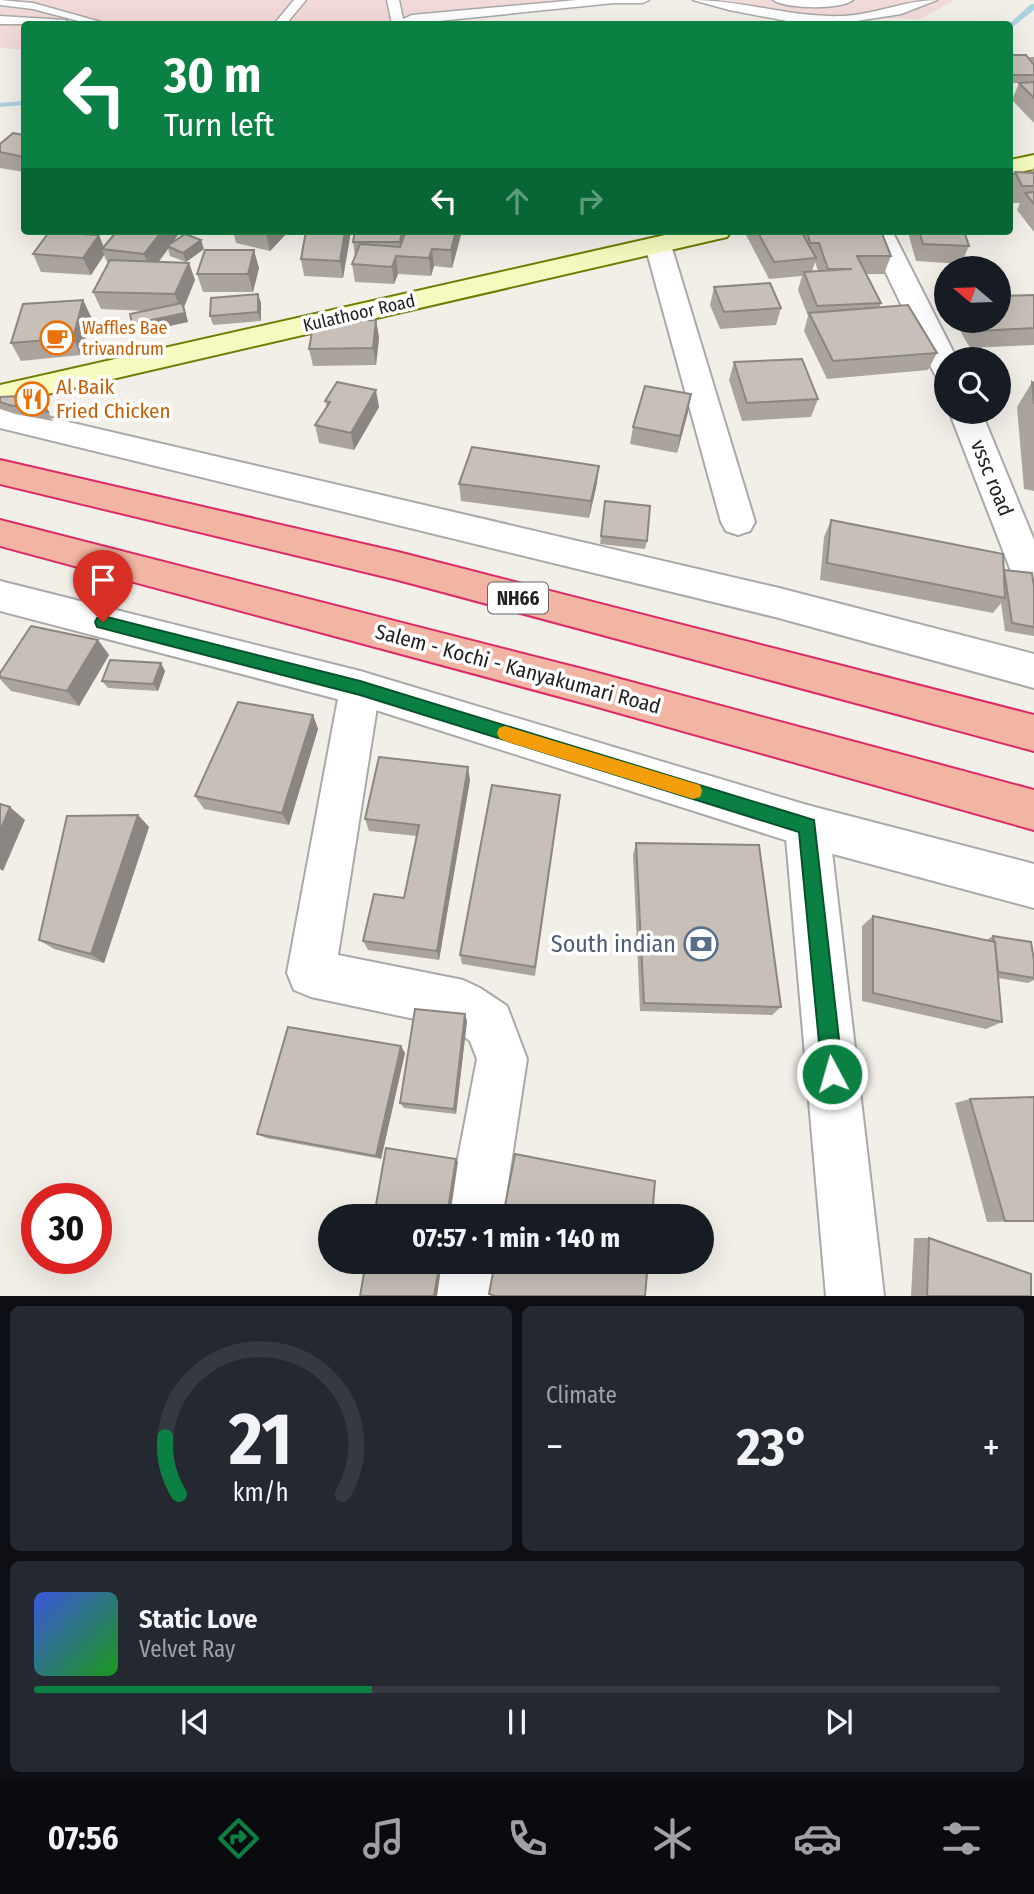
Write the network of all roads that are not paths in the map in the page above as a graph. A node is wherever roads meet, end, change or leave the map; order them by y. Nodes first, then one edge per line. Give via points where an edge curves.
1 (300, 0) edge
2 (393, 0) edge
3 (643, 0) edge
4 (699, 0) edge
5 (779, 0) edge
6 (847, 0) edge
7 (931, 0) edge
8 (0, 2) edge
9 (0, 20) edge
10 (21, 21) edge
11 (90, 21) edge
12 (282, 21) edge
13 (398, 21) edge
14 (412, 21) edge
15 (1034, 162) edge
16 (1013, 166) edge
17 (700, 235) edge
18 (881, 235) edge
19 (658, 244) junction
20 (936, 347) edge
21 (0, 395) edge
22 (0, 417) edge
23 (970, 424) edge
24 (0, 472) edge
25 (738, 522) dead end
26 (0, 533) edge
27 (1034, 584) edge
28 (0, 596) edge
29 (1034, 671) edge
30 (360, 688) junction
31 (1034, 733) edge
32 (1034, 810) edge
33 (807, 826) junction
34 (1034, 886) edge
35 (477, 1204) edge
36 (466, 1274) edge
37 (462, 1296) edge
38 (855, 1296) edge

1 - 12 lane
2 - 13 lane
3 - 14 lane
4 - 7 lane via 811,21 899,13
5 - 6 lane via 816,4
8 - 11 lane
9 - 10 lane
15 - 16 main road
17 - 19 main road, Kulathoor Road
18 - 20 street
19 - 21 main road, Kulathoor Road
19 - 25 street
22 - 29 street via 766,600
23 - 27 street, vssc road
24 - 31 highway, NH66 via 398,566
26 - 32 highway, Salem - Kochi - Kanyakumari Road
28 - 30 street
30 - 33 street
30 - 35 street via 311,973 463,1005 489,1024 502,1059
33 - 34 street
33 - 38 street
36 - 37 street

